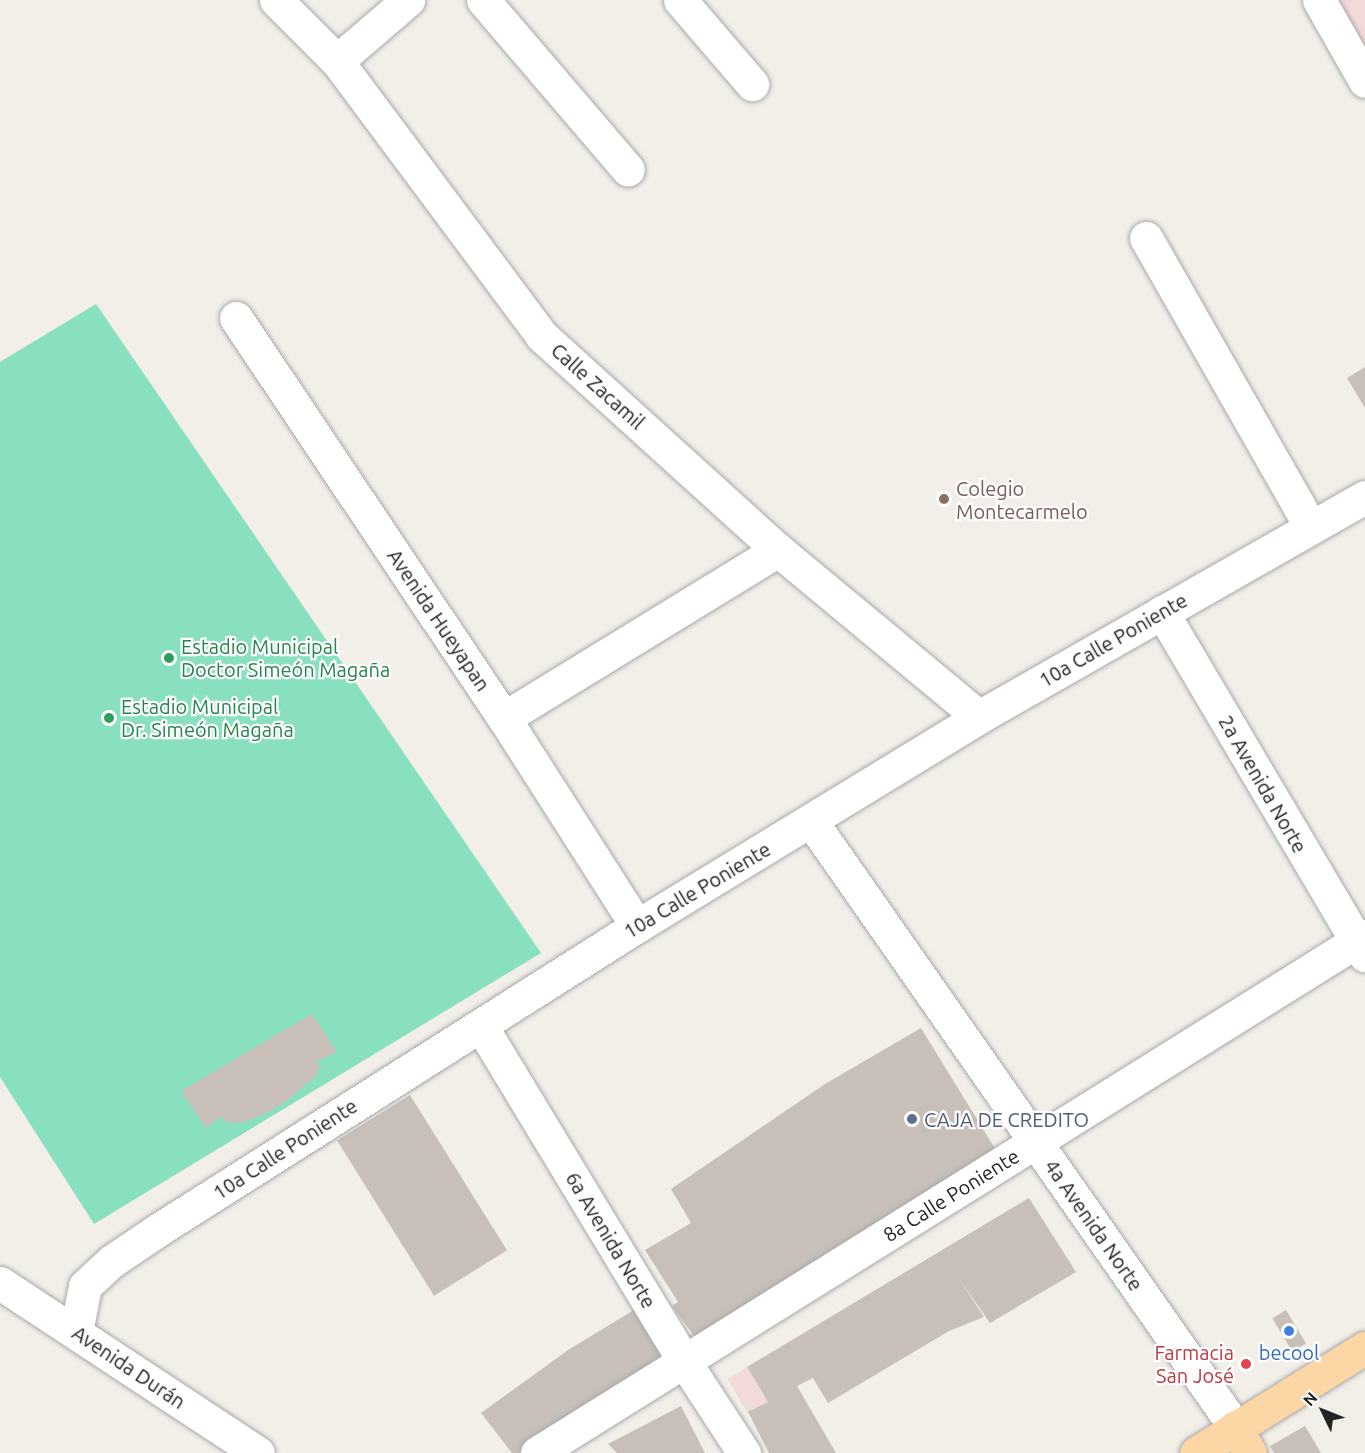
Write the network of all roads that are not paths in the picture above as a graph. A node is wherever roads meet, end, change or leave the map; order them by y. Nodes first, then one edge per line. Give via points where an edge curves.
1 (276, 0) edge
2 (408, 0) edge
3 (483, 0) edge
4 (680, 0) edge
5 (1319, 0) edge
6 (337, 61) junction
7 (1365, 81) edge
8 (752, 84) dead end
9 (628, 170) dead end
10 (1146, 238) dead end
11 (236, 318) dead end
12 (1365, 497) edge
13 (1311, 527) junction
14 (778, 550) junction
15 (1162, 612) junction
16 (979, 717) junction
17 (504, 718) junction
18 (811, 821) junction
19 (637, 926) junction
20 (1362, 944) edge
21 (481, 1026) junction
22 (1036, 1142) junction
23 (0, 1283) edge
24 (76, 1332) junction
25 (1365, 1348) edge
26 (684, 1361) junction
27 (1242, 1440) edge
28 (258, 1453) edge
29 (537, 1453) edge
30 (744, 1453) edge
31 (1196, 1453) edge

1 - 6 street, Calle Zacamil
2 - 6 street
3 - 9 street
4 - 8 street
5 - 7 street
6 - 14 street, Calle Zacamil via 542,336
10 - 13 street
11 - 17 street, Avenida Hueyapan
12 - 13 street, 10a Calle Poniente
13 - 15 street, 10a Calle Poniente
14 - 16 street, Calle Zacamil
14 - 17 street
15 - 16 street, 10a Calle Poniente
15 - 20 street, 2a Avenida Norte
16 - 18 street, 10a Calle Poniente
17 - 19 street, Avenida Hueyapan
18 - 19 street, 10a Calle Poniente
18 - 22 street, 4a Avenida Norte
19 - 21 street, 10a Calle Poniente
20 - 22 street, 8a Calle Poniente
21 - 24 street, 10a Calle Poniente via 112,1261 85,1286
21 - 26 street, 6a Avenida Norte
22 - 26 street, 8a Calle Poniente
22 - 27 street, 4a Avenida Norte
23 - 24 street, Avenida Durán
24 - 28 street, Avenida Durán
25 - 27 main road
26 - 29 street, 8a Calle Poniente
26 - 30 street, 6a Avenida Norte
27 - 31 main road

